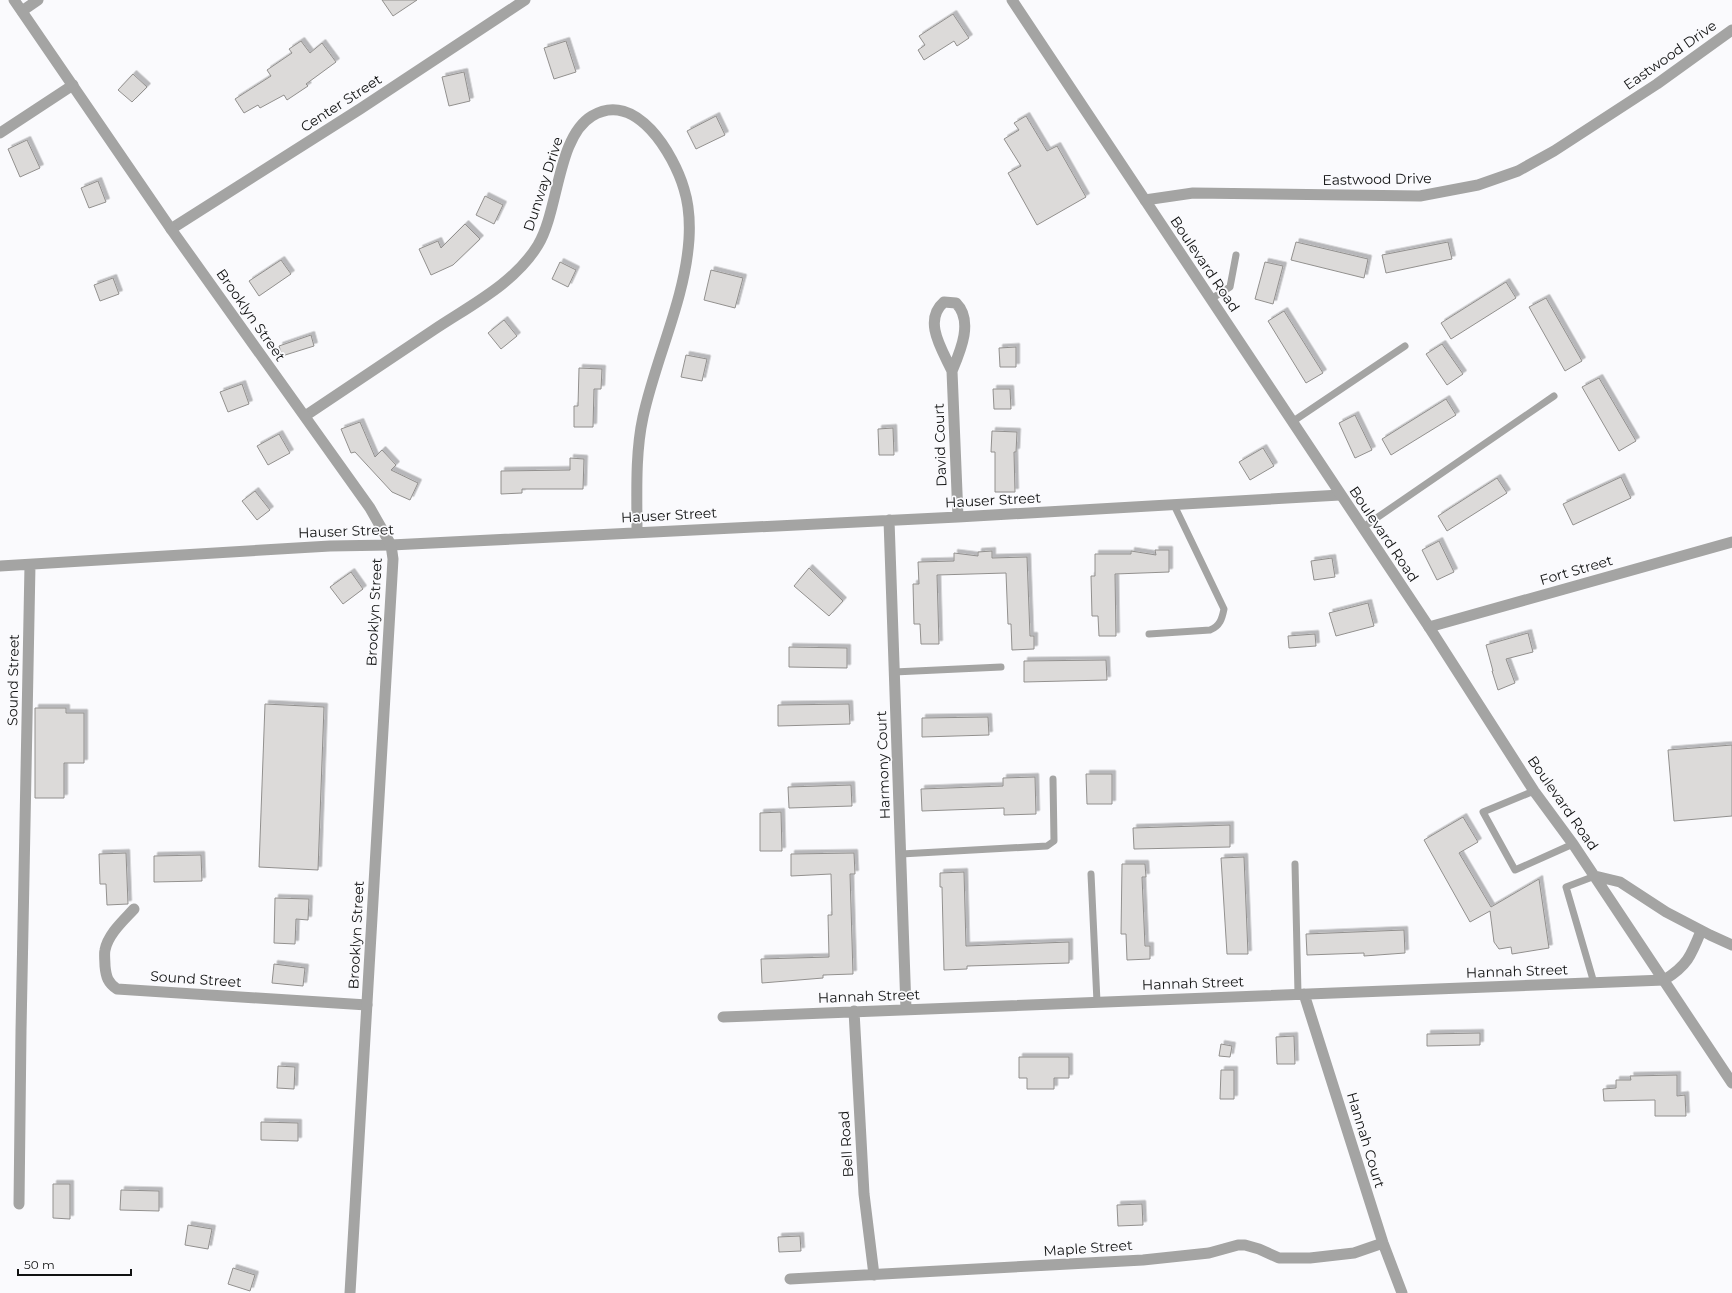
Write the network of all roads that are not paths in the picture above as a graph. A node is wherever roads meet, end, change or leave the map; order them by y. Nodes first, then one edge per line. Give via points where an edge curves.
1 (14, 0) edge
2 (38, 0) edge
3 (525, 0) edge
4 (1012, 0) edge
5 (22, 11) junction
6 (1732, 30) edge
7 (73, 85) junction
8 (0, 133) edge
9 (1145, 200) junction
10 (171, 228) junction
11 (1236, 255) dead end
12 (1211, 300) junction
13 (1405, 346) dead end
14 (952, 371) junction
15 (1554, 396) dead end
16 (305, 416) junction
17 (1292, 422) junction
18 (1340, 495) junction
19 (1174, 505) junction
20 (958, 517) junction
21 (889, 520) junction
22 (1362, 528) junction
23 (637, 532) junction
24 (1732, 542) edge
25 (391, 545) junction
26 (30, 565) junction
27 (0, 566) edge
28 (1429, 628) junction
29 (1149, 634) dead end
30 (1001, 667) dead end
31 (894, 672) junction
32 (1053, 779) dead end
33 (1534, 791) junction
34 (1573, 844) junction
35 (901, 854) junction
36 (1294, 864) dead end
37 (1091, 874) dead end
38 (1595, 876) junction
39 (134, 909) dead end
40 (1701, 930) junction
41 (1732, 945) edge
42 (1664, 980) junction
43 (1594, 983) junction
44 (1301, 994) junction
45 (1097, 1002) junction
46 (367, 1005) junction
47 (906, 1009) junction
48 (854, 1011) junction
49 (723, 1017) dead end
50 (1732, 1083) edge
51 (19, 1204) dead end
52 (1383, 1242) junction
53 (874, 1274) junction
54 (790, 1279) dead end
55 (350, 1293) edge
56 (1402, 1293) edge

1 - 5 street, Brooklyn Street
2 - 5 street
3 - 10 street, Center Street via 346,118
4 - 9 street, Boulevard Road
5 - 7 street, Brooklyn Street
6 - 9 street, Eastwood Drive via 1657,84 1554,151 1518,171 1478,185 1420,196 1193,193
7 - 8 street
7 - 10 street, Brooklyn Street
9 - 12 street, Boulevard Road
10 - 16 street, Brooklyn Street
11 - 12 lane via 1230,287
12 - 17 street, Boulevard Road
13 - 17 lane
14 - 14 street, David Court via 934,328 935,312 944,302 956,303 964,314 965,322 962,342
14 - 20 street, David Court
15 - 22 lane
16 - 23 street, Dunway Drive via 508,280 522,267 540,242 548,223 572,138 593,115 610,111 627,113 650,128 668,151 684,187 689,214 688,247 681,290 643,418 638,458
16 - 25 street, Brooklyn Street via 370,508
17 - 18 street, Boulevard Road
18 - 19 street, Hauser Street
18 - 22 street, Boulevard Road
19 - 20 street, Hauser Street
19 - 29 lane via 1224,609 1217,628
20 - 21 street, Hauser Street
21 - 23 street, Hauser Street
21 - 31 street, Harmony Court
22 - 28 street, Boulevard Road
23 - 25 street, Hauser Street
24 - 28 street, Fort Street
25 - 26 street, Hauser Street via 330,546
25 - 46 street, Brooklyn Street via 393,559
26 - 27 street, Hauser Street
26 - 51 street, Sound Street
28 - 33 street, Boulevard Road
30 - 31 lane
31 - 35 street, Harmony Court
32 - 35 lane via 1054,841 1047,846
33 - 34 street, Boulevard Road
33 - 34 lane via 1483,812 1516,870
34 - 38 street, Boulevard Road
35 - 47 street, Harmony Court
36 - 44 lane
37 - 45 lane
38 - 40 street via 1620,882 1666,912
38 - 42 street, Boulevard Road
38 - 43 lane via 1566,887
39 - 46 street, Sound Street via 119,926 105,950 106,976 110,984 117,989
40 - 41 street
40 - 42 street via 1692,955 1678,971
42 - 43 street, Hannah Street
42 - 50 street, Boulevard Road
43 - 44 street, Hannah Street
44 - 45 street, Hannah Street
44 - 52 street, Hannah Court
45 - 47 street, Hannah Street
46 - 55 street, Brooklyn Street
47 - 48 street, Hannah Street
48 - 49 street, Hannah Street
48 - 53 street, Bell Road via 864,1194
52 - 53 street, Maple Street via 1354,1253 1310,1258 1279,1258 1244,1245 1209,1253 1143,1260
52 - 56 street, Hannah Court
53 - 54 street, Maple Street

